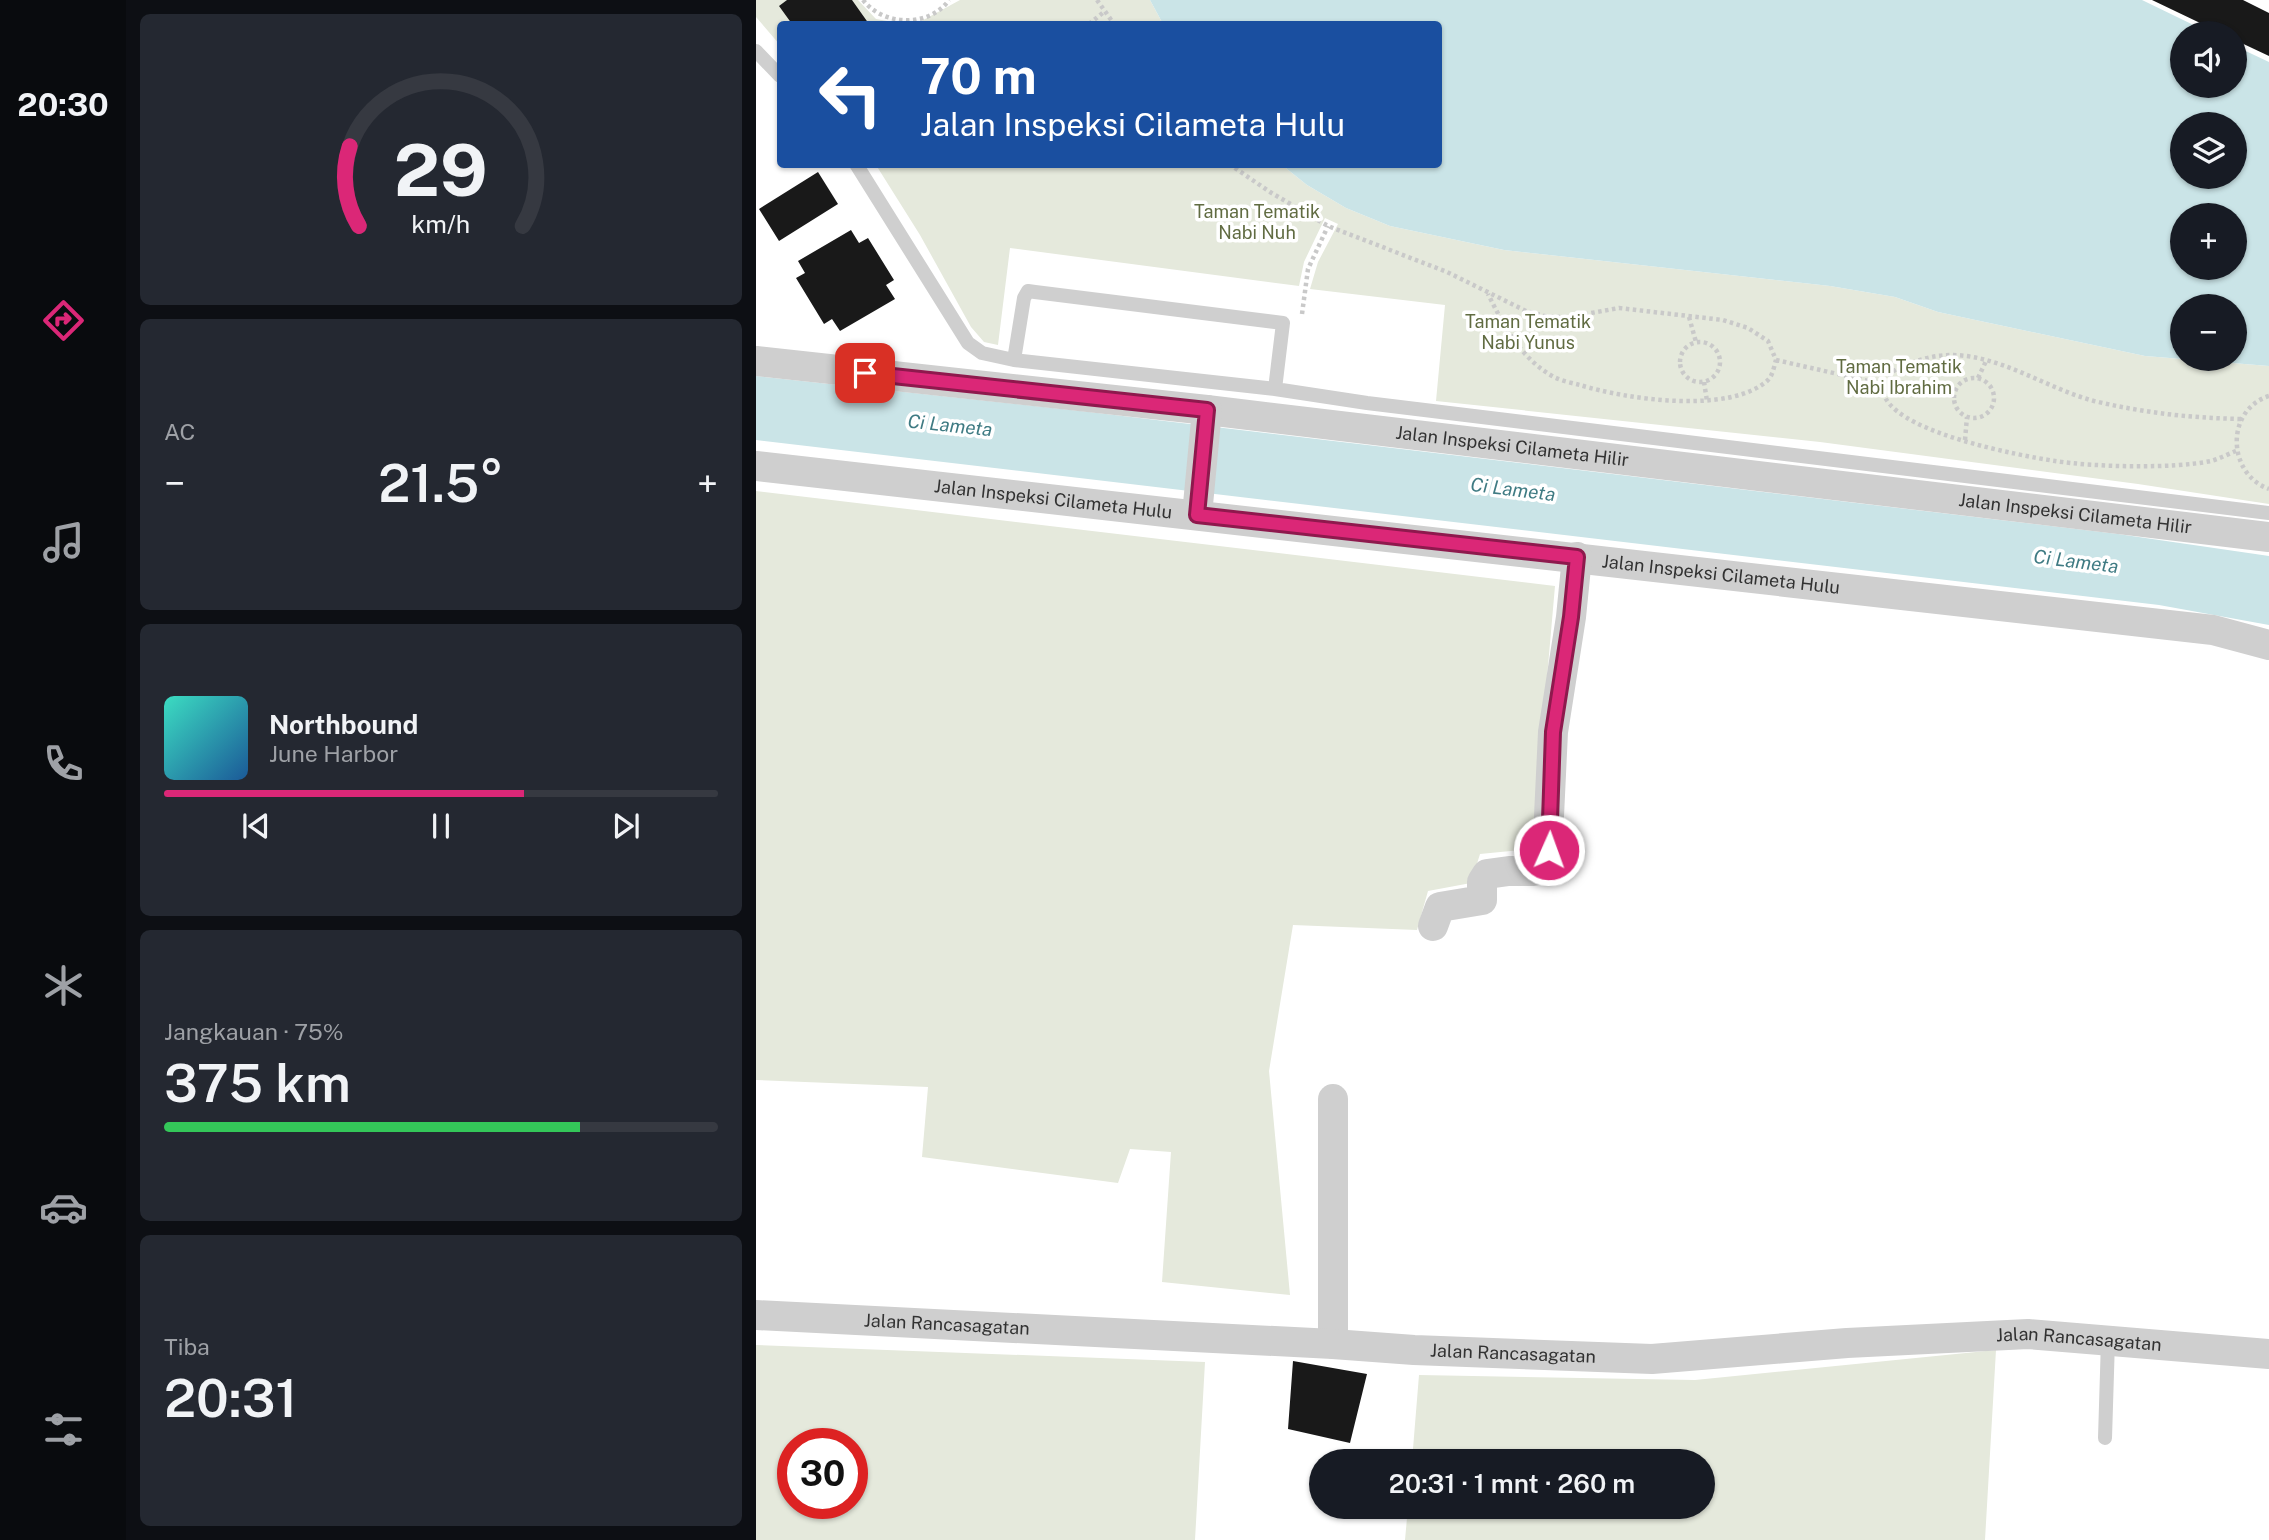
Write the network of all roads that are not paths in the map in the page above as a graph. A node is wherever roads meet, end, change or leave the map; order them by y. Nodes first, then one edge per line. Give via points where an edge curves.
1 (756, 51) edge
2 (777, 73) edge
3 (858, 168) edge
4 (1014, 360) junction
5 (756, 361) edge
6 (1275, 389) junction
7 (1206, 420) junction
8 (756, 466) edge
9 (1198, 505) junction
10 (2269, 513) edge
11 (2269, 537) edge
12 (1577, 557) junction
13 (2269, 645) edge
14 (1433, 926) dead end
15 (1333, 1099) dead end
16 (756, 1315) edge
17 (2108, 1340) junction
18 (1333, 1344) junction
19 (2269, 1354) edge
20 (2105, 1438) dead end

1 - 2 lane
3 - 4 lane via 968,344 982,354
4 - 6 lane
4 - 6 lane via 1028,291 1283,323
5 - 7 street, Jalan Inspeksi Cilameta Hilir
6 - 10 lane
7 - 9 street
7 - 11 street, Jalan Inspeksi Cilameta Hilir
8 - 9 street, Jalan Inspeksi Cilameta Hulu
9 - 12 street, Jalan Inspeksi Cilameta Hulu
12 - 13 street, Jalan Inspeksi Cilameta Hulu via 2213,630
12 - 14 street via 1553,732 1547,858 1534,871 1487,874 1482,900 1440,907
15 - 18 street
16 - 18 street, Jalan Rancasagatan
17 - 18 street, Jalan Rancasagatan via 2028,1334 1652,1359
17 - 19 street, Jalan Rancasagatan
17 - 20 lane

